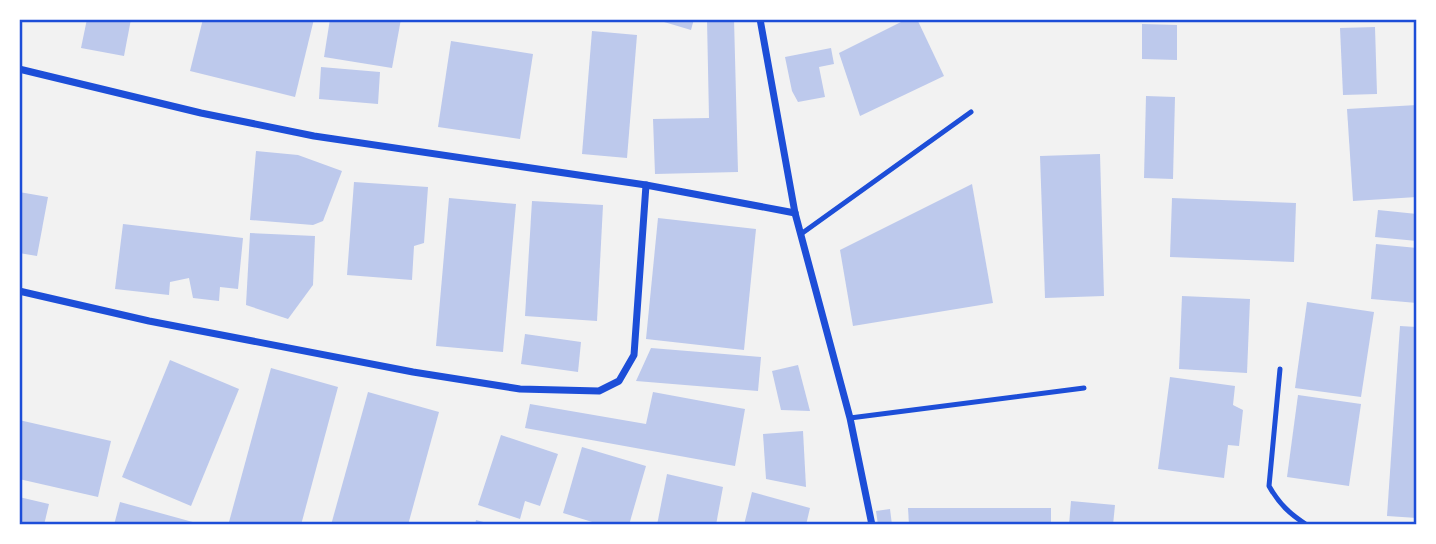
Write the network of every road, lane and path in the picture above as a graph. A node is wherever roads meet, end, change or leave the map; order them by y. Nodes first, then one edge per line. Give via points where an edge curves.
1 (760, 19) edge
2 (19, 69) edge
3 (971, 112) dead end
4 (646, 186) junction
5 (795, 213) junction
6 (801, 234) junction
7 (19, 291) edge
8 (1280, 369) dead end
9 (1084, 388) dead end
10 (850, 418) junction
11 (872, 525) edge
12 (1307, 525) edge

1 - 5 street
2 - 4 street via 314,136
3 - 6 lane
4 - 5 street
4 - 7 street via 634,355 619,381 599,391 520,389 414,372
5 - 6 street
6 - 10 street
8 - 12 lane via 1269,486 1277,501
9 - 10 lane
10 - 11 street

